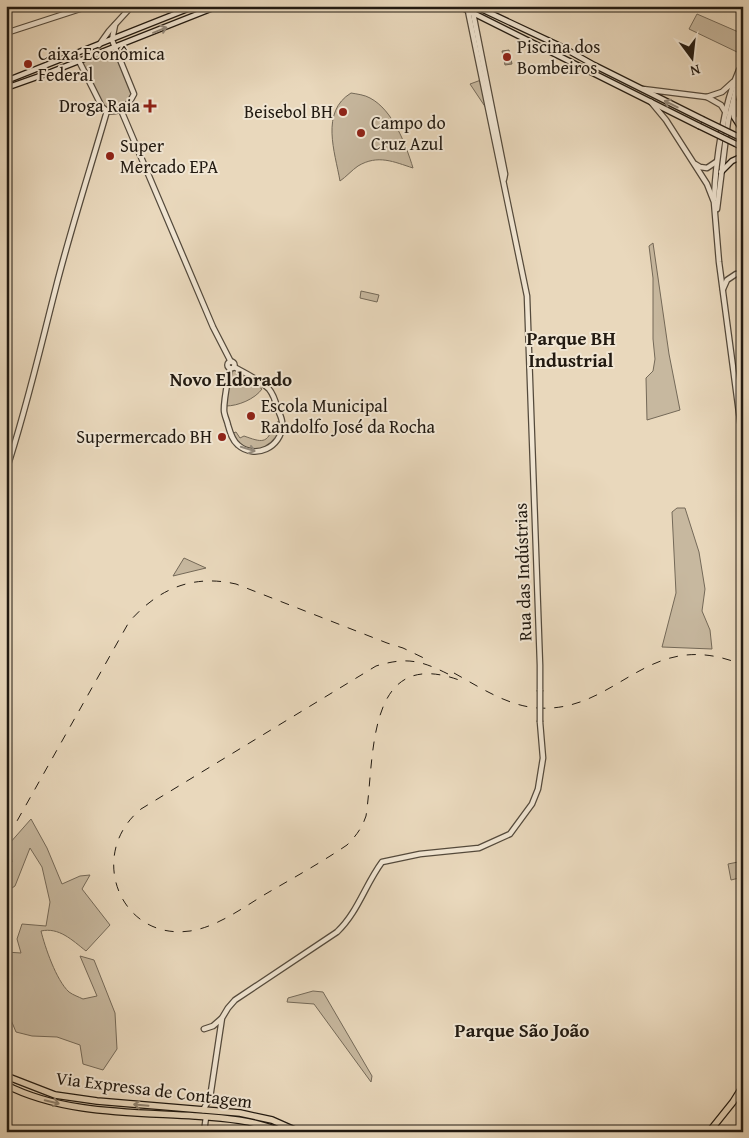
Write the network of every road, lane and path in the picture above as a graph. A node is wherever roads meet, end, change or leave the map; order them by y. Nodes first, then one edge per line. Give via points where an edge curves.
1 (89, 6) edge
2 (132, 6) edge
3 (196, 6) edge
4 (218, 6) edge
5 (459, 6) edge
6 (474, 6) edge
7 (467, 8) edge
8 (473, 13) junction
9 (115, 25) junction
10 (6, 33) edge
11 (112, 40) junction
12 (98, 45) junction
13 (114, 47) junction
14 (74, 55) junction
15 (80, 61) junction
16 (742, 65) edge
17 (6, 81) edge
18 (734, 81) junction
19 (6, 88) edge
20 (640, 88) junction
21 (635, 94) junction
22 (707, 97) junction
23 (650, 101) junction
24 (734, 101) junction
25 (121, 110) junction
26 (107, 111) junction
27 (726, 111) junction
28 (674, 113) junction
29 (666, 120) junction
30 (743, 130) edge
31 (726, 134) junction
32 (741, 138) edge
33 (743, 148) edge
34 (743, 156) edge
35 (717, 160) junction
36 (693, 162) junction
37 (721, 172) junction
38 (702, 176) junction
39 (715, 178) junction
40 (504, 180) junction
41 (714, 202) junction
42 (716, 218) junction
43 (736, 274) dead end
44 (723, 290) junction
45 (232, 368) junction
46 (742, 430) edge
47 (743, 443) edge
48 (6, 471) edge
49 (222, 1018) junction
50 (204, 1029) dead end
51 (6, 1076) edge
52 (6, 1086) edge
53 (743, 1086) edge
54 (743, 1092) edge
55 (210, 1098) junction
56 (733, 1102) junction
57 (203, 1110) junction
58 (214, 1111) junction
59 (206, 1117) junction
60 (204, 1132) edge
61 (281, 1132) edge
62 (299, 1132) edge
63 (709, 1132) edge

1 - 10 street
2 - 9 street
3 - 11 street
13 -> 4 street
5 - 7 street
6 - 8 street, Rua das Indústrias
6 - 20 street
7 - 8 street
7 - 40 street, Rua das Indústrias
8 - 21 street
8 - 40 street, Rua das Indústrias
9 - 11 street
9 - 12 street
11 - 12 street
11 - 13 street
12 - 14 street
13 - 15 street
13 - 25 street via 134,94
14 - 15 street
14 - 17 street
15 - 19 street
15 - 26 street via 95,95
16 - 18 street
16 - 24 street
18 - 22 street via 722,92
18 - 27 street
20 - 21 street via 640,92
20 - 22 street
32 -> 20 street, bridge
21 - 23 street
22 - 27 street
23 - 28 street
23 - 29 street
24 - 30 street via 734,117
24 - 31 street
25 - 26 street
25 - 45 street via 213,327 234,364
26 - 48 street
27 - 31 street
27 - 35 street
28 - 29 street
28 - 33 street, bridge
29 - 36 street
31 - 37 street
34 - 37 street
35 - 36 street via 707,168
35 - 39 street
36 - 38 street
37 - 39 street
37 - 42 street
38 - 39 street
38 - 41 street
39 - 41 street
40 - 49 street, Rua das Indústrias, bridge via 527,296 543,758 538,789 532,804 510,834 479,848 382,862 353,913 337,932 234,1000
41 - 42 street
42 - 44 street
43 - 44 street via 726,280
44 - 46 street
45 -> 45 street via 224,410 233,439 246,450 266,450 275,444 282,427 274,399 264,385
46 - 47 street
49 - 50 street via 214,1026
49 - 55 street
57 -> 51 highway, Via Expressa de Contagem via 55,1095
52 -> 59 highway, Via Expressa de Contagem via 32,1097 96,1109
53 - 56 highway
54 - 56 highway
55 - 57 street
55 - 58 street
56 - 63 highway
57 - 58 highway, Via Expressa de Contagem
58 - 62 highway, Via Expressa de Contagem via 272,1120
59 - 60 street
59 - 61 highway, Via Expressa de Contagem via 240,1120

